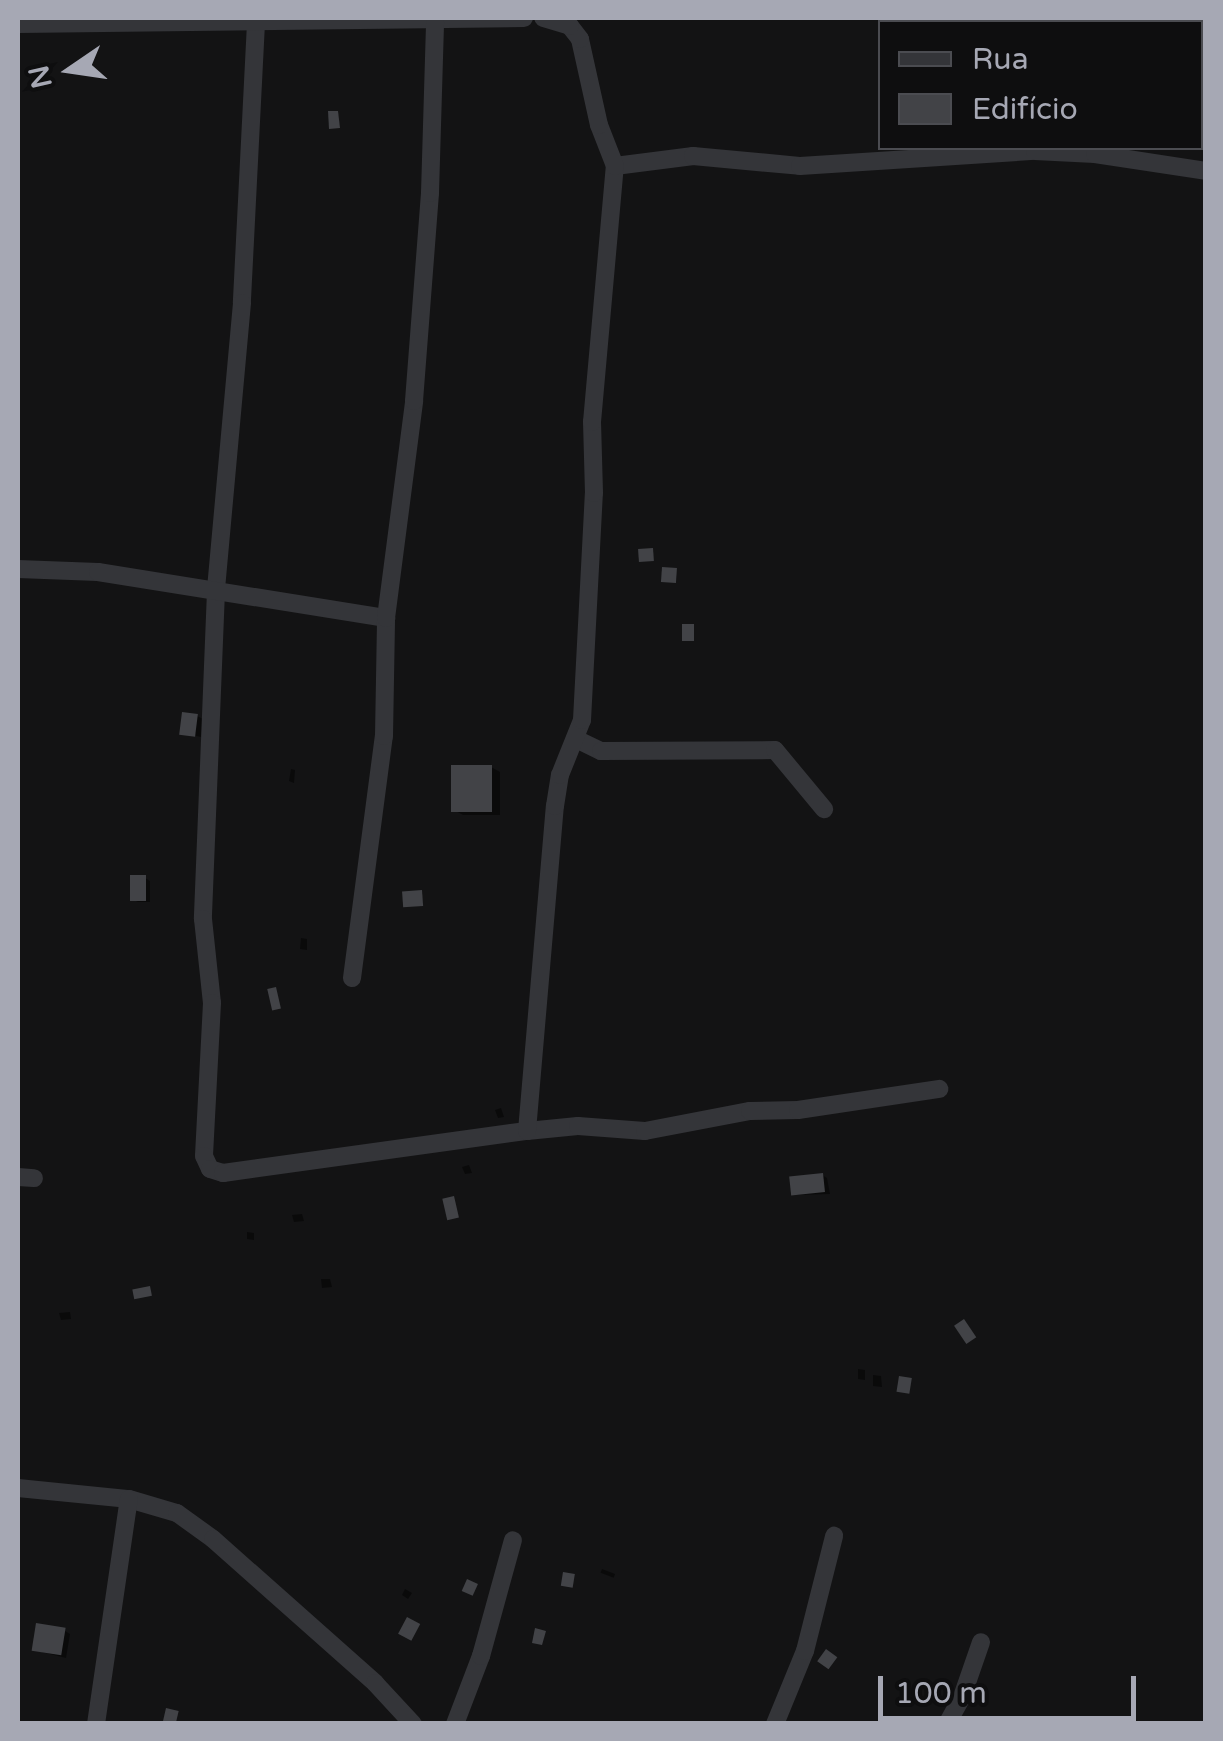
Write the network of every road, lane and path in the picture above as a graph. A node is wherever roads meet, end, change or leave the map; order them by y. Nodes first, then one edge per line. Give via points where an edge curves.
1 (524, 18) edge
2 (543, 18) edge
3 (436, 22) junction
4 (256, 23) junction
5 (18, 24) edge
6 (1095, 151) edge
7 (615, 166) junction
8 (1206, 171) edge
9 (18, 569) edge
10 (216, 591) junction
11 (386, 618) junction
12 (578, 740) junction
13 (824, 809) dead end
14 (352, 978) dead end
15 (939, 1089) dead end
16 (527, 1130) junction
17 (18, 1488) edge
18 (129, 1498) junction
19 (834, 1536) dead end
20 (513, 1540) dead end
21 (981, 1642) dead end
22 (96, 1724) edge
23 (413, 1724) edge
24 (456, 1724) edge
25 (775, 1724) edge
26 (947, 1724) edge

1 - 3 street
2 - 7 street via 570,26 580,39
3 - 4 street
3 - 11 street via 414,401
4 - 5 street
4 - 10 street via 242,303
6 - 7 street via 800,166 693,156
6 - 8 street
7 - 12 street via 592,422 594,493
9 - 10 street via 98,572
10 - 11 street
10 - 16 street via 203,919 212,1004 204,1156 210,1169 223,1173
11 - 14 street via 384,736
12 - 13 street via 601,751 774,750
12 - 16 street via 560,775 555,806
15 - 16 street via 645,1131
17 - 18 street
18 - 22 street
18 - 23 street via 178,1513 214,1539
19 - 25 street via 805,1651
20 - 24 street
21 - 26 street

